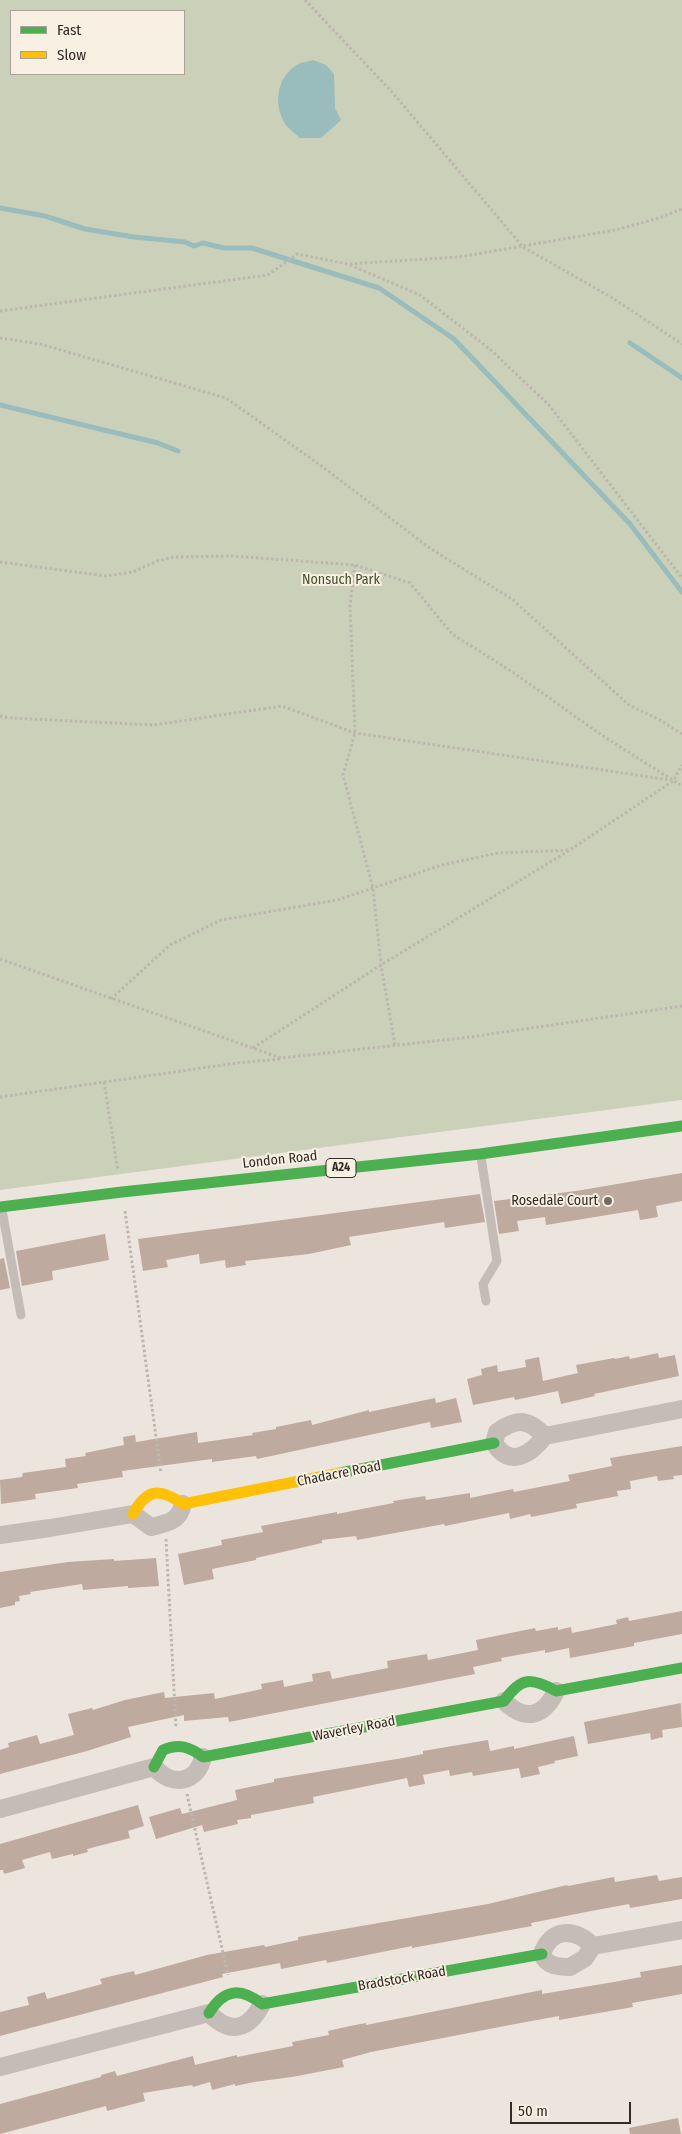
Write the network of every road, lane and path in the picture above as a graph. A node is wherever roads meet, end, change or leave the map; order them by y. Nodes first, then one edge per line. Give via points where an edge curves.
1 (305, 0) edge
2 (682, 209) edge
3 (523, 247) junction
4 (348, 264) junction
5 (0, 311) edge
6 (0, 338) edge
7 (682, 344) edge
8 (0, 562) edge
9 (355, 565) junction
10 (682, 578) edge
11 (0, 716) edge
12 (355, 734) junction
13 (682, 734) edge
14 (682, 765) edge
15 (673, 781) junction
16 (682, 786) edge
17 (570, 850) junction
18 (373, 888) junction
19 (0, 959) edge
20 (381, 965) junction
21 (112, 999) junction
22 (682, 1006) edge
23 (395, 1045) junction
24 (253, 1048) junction
25 (281, 1058) junction
26 (104, 1082) junction
27 (0, 1097) edge
28 (682, 1126) edge
29 (480, 1154) junction
30 (122, 1192) junction
31 (1, 1207) edge
32 (486, 1301) dead end
33 (21, 1315) dead end
34 (682, 1409) edge
35 (545, 1436) junction
36 (494, 1443) junction
37 (160, 1491) junction
38 (183, 1504) junction
39 (133, 1514) junction
40 (163, 1524) junction
41 (0, 1534) edge
42 (682, 1668) edge
43 (556, 1691) junction
44 (504, 1701) junction
45 (177, 1745) junction
46 (203, 1757) junction
47 (154, 1767) junction
48 (184, 1780) junction
49 (0, 1809) edge
50 (682, 1930) edge
51 (594, 1946) junction
52 (542, 1954) junction
53 (232, 1993) junction
54 (262, 2004) junction
55 (210, 2013) junction
56 (0, 2067) edge

1 - 3 path via 392,92
2 - 3 path via 615,230
3 - 4 path via 459,257
3 - 7 path via 611,297
4 - 5 path via 296,255 268,275
4 - 10 path via 420,295 492,351 549,405
6 - 13 path via 40,344 226,398 431,549 512,599 629,705
8 - 9 path via 106,576 133,572 157,560 174,557 232,556
9 - 12 path via 350,605
9 - 15 path via 410,582 452,634
11 - 12 path via 154,724 282,706
12 - 15 path
12 - 18 path via 343,775
14 - 15 path
15 - 16 path
15 - 17 path
17 - 18 path via 498,853 442,864
17 - 20 path
18 - 20 path
18 - 21 path via 336,900 221,920 170,945
19 - 21 path
20 - 23 path
20 - 24 path
21 - 24 path
22 - 23 path
23 - 25 path
24 - 25 path
25 - 26 path
26 - 27 path
26 - 30 path
28 - 29 main road, London Road / A24
29 - 30 main road, London Road / A24
29 - 32 lane via 497,1261 483,1284
30 - 31 main road, London Road / A24
30 - 37 path via 161,1472
31 - 33 lane
34 - 35 street
35 - 36 street via 532,1452 521,1456 499,1452
35 - 36 street via 527,1422 515,1421 497,1432
36 - 38 main road, Chadacre Road
37 - 38 main road
37 - 39 main road via 146,1495
38 - 40 street via 182,1512 174,1522
39 - 40 street via 151,1527
39 - 41 street
40 - 45 path via 168,1548
42 - 43 main road
43 - 44 main road via 528,1680 519,1683
43 - 44 street via 542,1712 534,1714 513,1710
44 - 46 main road, Waverley Road
45 - 46 main road via 194,1749
45 - 47 main road via 163,1750
46 - 48 street via 197,1772
47 - 48 street via 166,1778
47 - 49 street
48 - 53 path
50 - 51 street
51 - 52 street via 585,1958 570,1967 551,1964
51 - 52 street via 580,1935 567,1932 556,1934
52 - 54 main road, Bradstock Road
53 - 54 main road via 250,1994
53 - 55 main road via 220,1999
54 - 55 street via 256,2016 236,2028 217,2022
55 - 56 street

